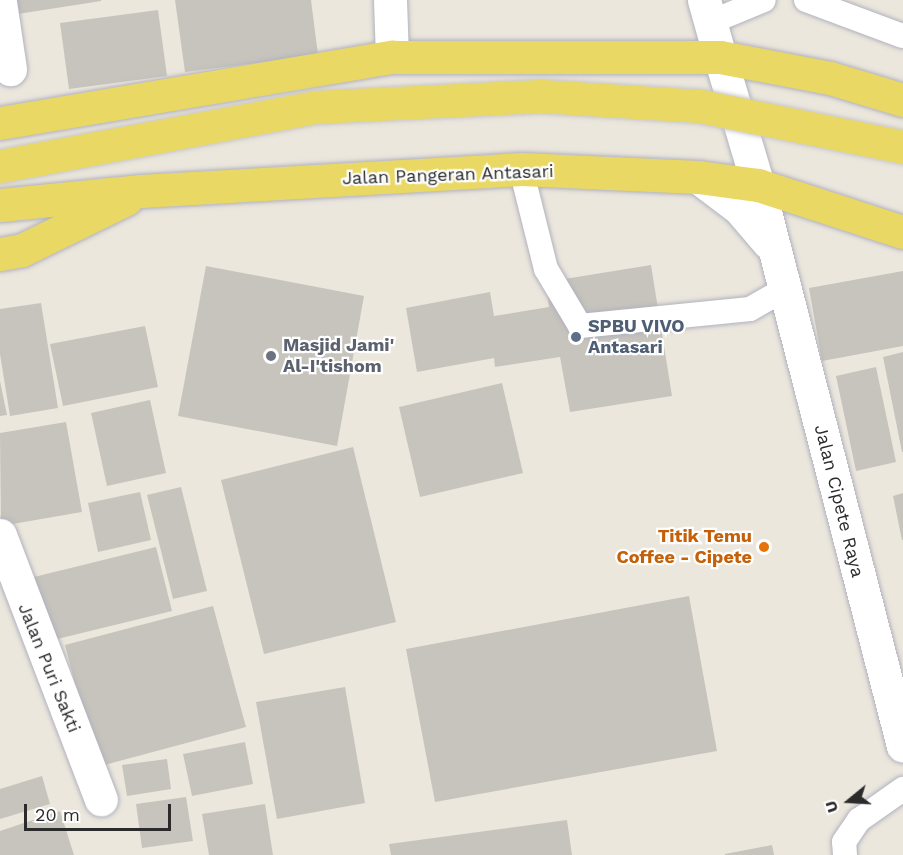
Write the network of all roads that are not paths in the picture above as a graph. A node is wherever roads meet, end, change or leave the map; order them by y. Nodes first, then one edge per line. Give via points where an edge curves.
1 (390, 0) edge
2 (764, 0) edge
3 (806, 0) edge
4 (0, 2) edge
5 (707, 11) edge
6 (903, 36) edge
7 (392, 57) junction
8 (720, 57) junction
9 (10, 69) dead end
10 (903, 100) edge
11 (0, 123) edge
12 (903, 147) edge
13 (0, 166) edge
14 (521, 169) junction
15 (698, 177) junction
16 (758, 185) junction
17 (141, 191) junction
18 (13, 202) edge
19 (903, 232) edge
20 (0, 254) edge
21 (777, 255) junction
22 (785, 289) junction
23 (0, 536) edge
24 (903, 746) edge
25 (903, 789) edge
26 (101, 799) dead end
27 (845, 855) edge

1 - 7 main road
2 - 5 lane
3 - 6 lane
4 - 9 main road
5 - 8 main road, Jalan Cipete Raya
7 - 8 main road
7 - 11 main road
8 - 10 main road via 830,78
8 - 16 main road, Jalan Cipete Raya
12 - 13 main road, bridge via 700,106 541,96 315,107
14 - 15 main road, Jalan Pangeran Antasari
14 - 17 main road, Jalan Pangeran Antasari
14 - 22 lane via 546,269 579,326 750,309
15 - 16 main road, Jalan Pangeran Antasari
15 - 21 main road, Jalan Cipete Raya via 739,208
16 - 19 main road, Jalan Pangeran Antasari
16 - 21 main road, Jalan Cipete Raya
17 - 18 main road
17 - 20 main road, Jalan Pangeran Antasari via 22,250
21 - 22 main road, Jalan Cipete Raya
22 - 24 main road, Jalan Cipete Raya
23 - 26 main road, Jalan Puri Sakti
25 - 27 lane via 858,820 844,842

